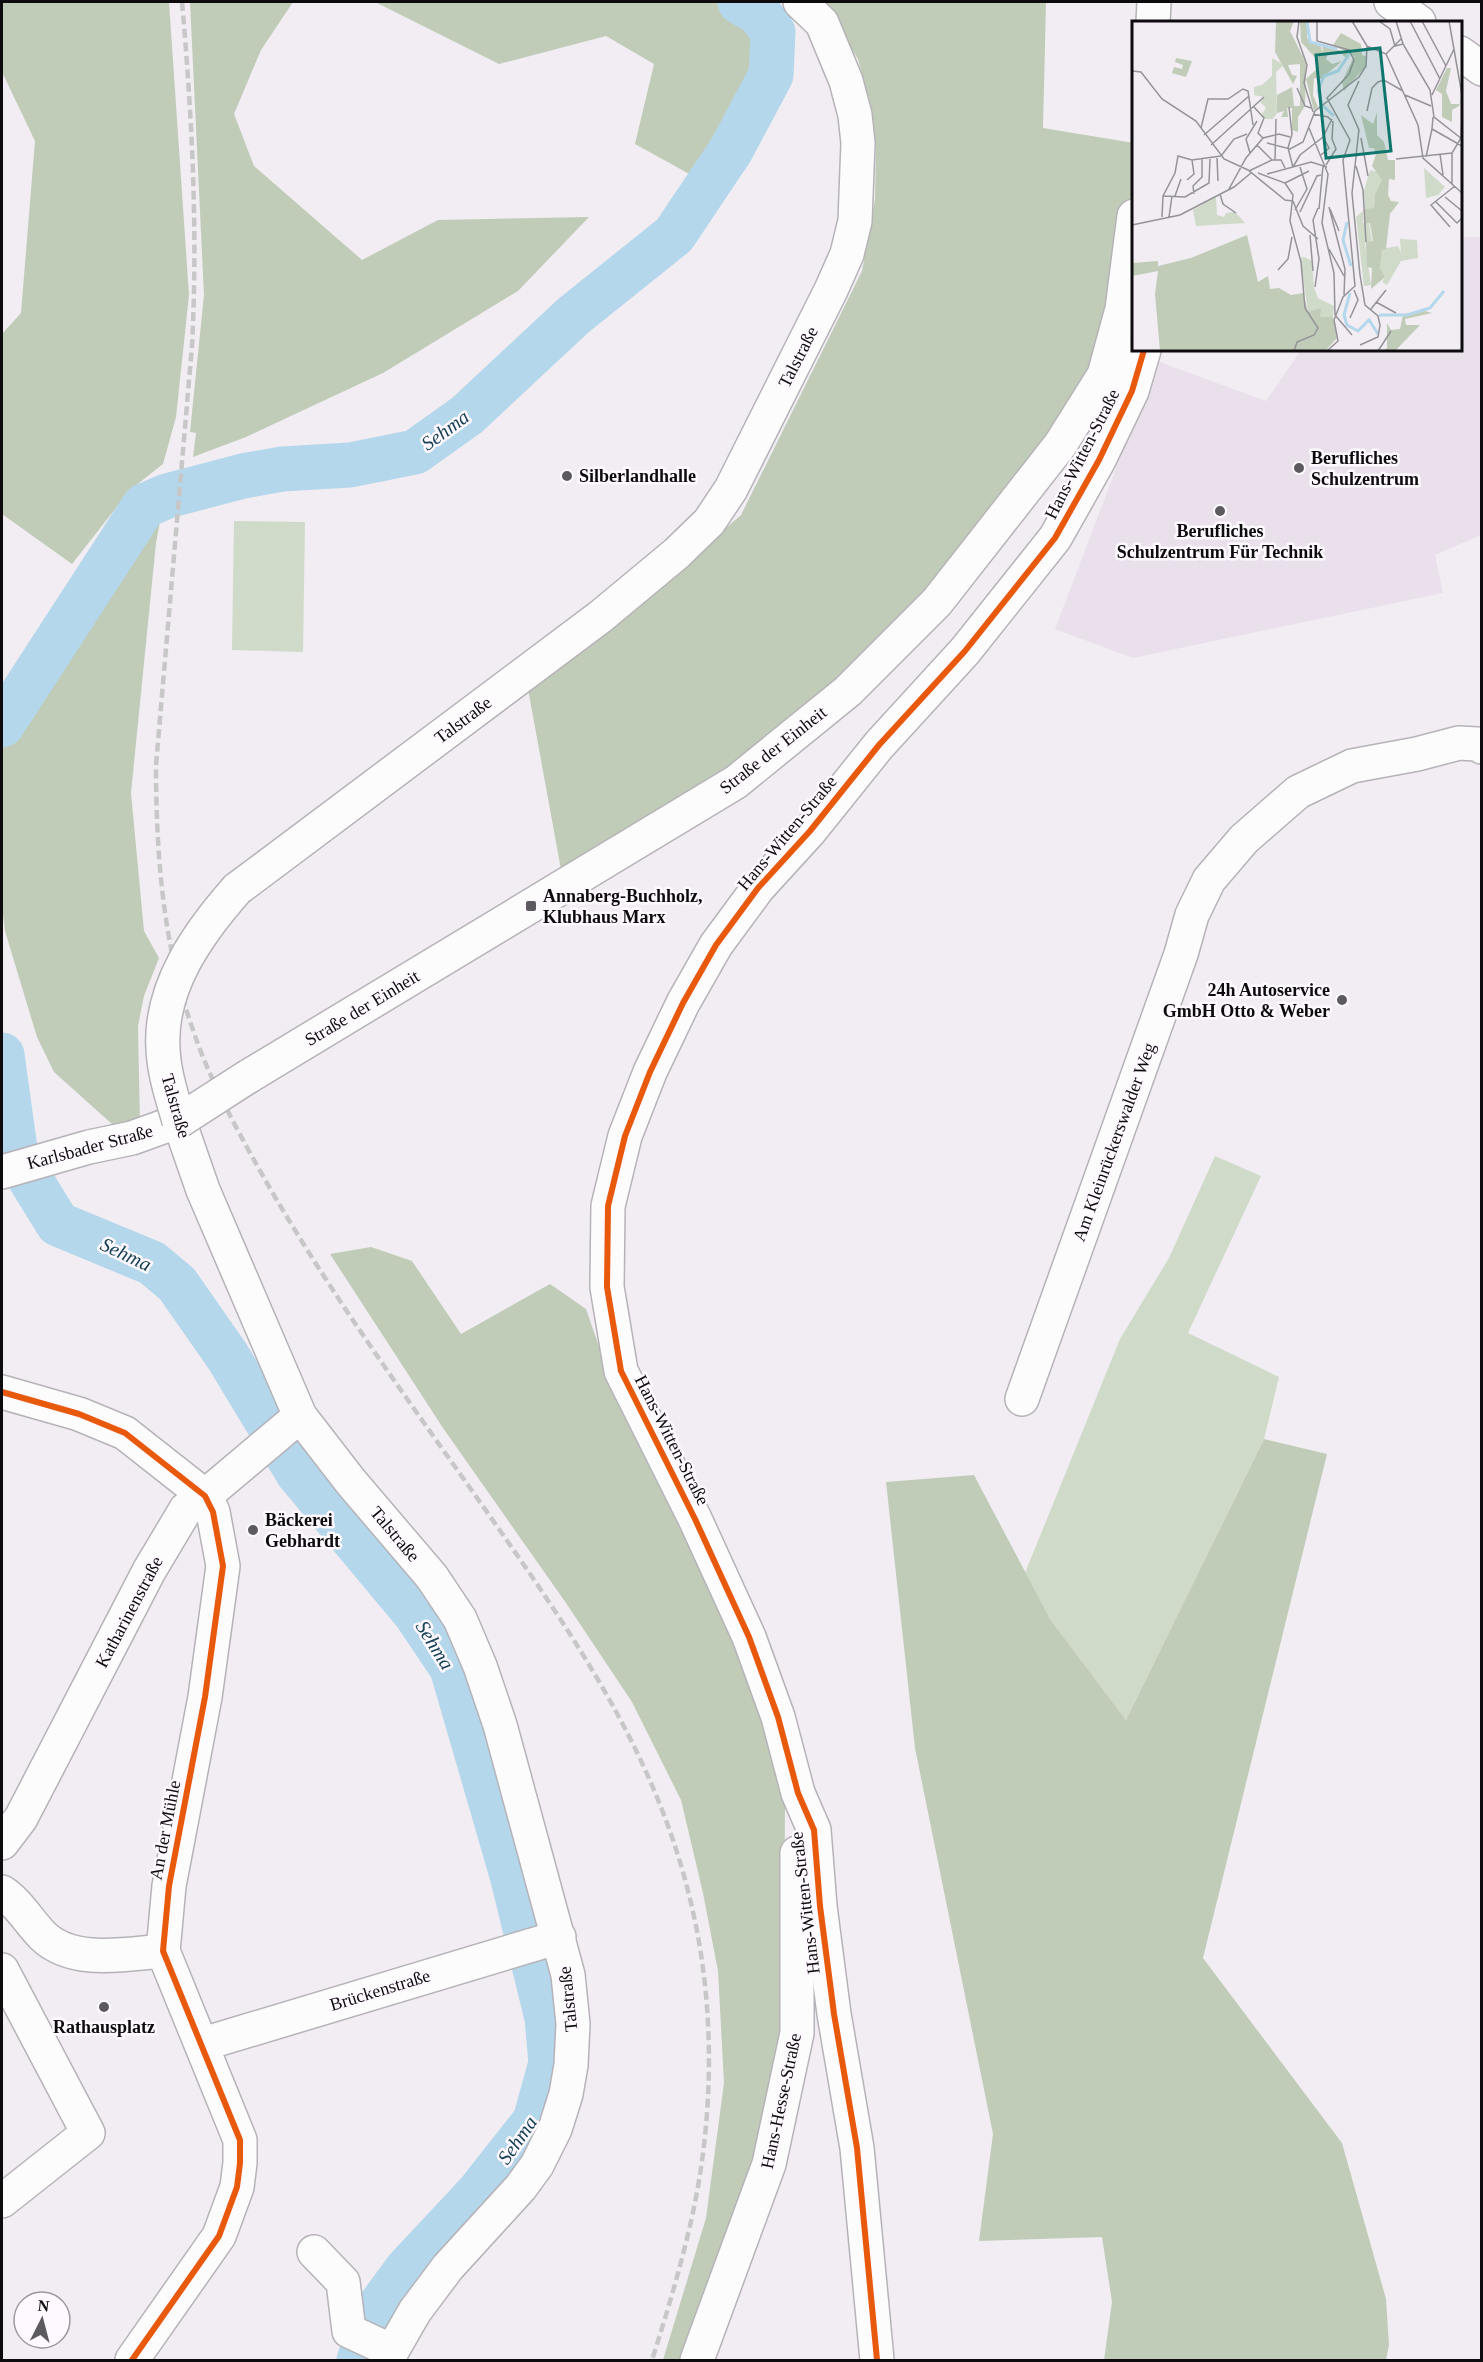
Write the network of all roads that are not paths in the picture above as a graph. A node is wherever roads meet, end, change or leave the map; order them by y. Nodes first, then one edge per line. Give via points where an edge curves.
1 (800, 2) edge
2 (1154, 2) edge
3 (1391, 2) edge
4 (1153, 21) edge
5 (1418, 21) edge
6 (1462, 54) edge
7 (1482, 69) edge
8 (1132, 232) edge
9 (1144, 351) edge
10 (1482, 747) edge
11 (179, 1121) junction
12 (2, 1172) edge
13 (2, 1392) edge
14 (1022, 1399) dead end
15 (294, 1421) junction
16 (205, 1496) junction
17 (798, 1793) junction
18 (2, 1843) edge
19 (2, 1892) edge
20 (550, 1940) junction
21 (163, 1951) junction
22 (2, 1970) edge
23 (202, 2044) junction
24 (2, 2201) edge
25 (314, 2252) dead end
26 (378, 2347) edge
27 (132, 2361) edge
28 (697, 2361) edge
29 (877, 2361) edge

1 - 11 street, Talstraße, bridge via 822,23 846,81 855,115 855,221 847,254 831,290 731,489 709,522 600,617 237,889 213,916 189,952 166,1009 163,1047
2 - 4 street
3 - 5 street
6 - 7 street
8 - 11 street, Straße der Einheit, bridge via 1122,309 1104,375 1060,445 936,602 848,691 736,782
9 - 17 street, Hans-Witten-Straße via 1132,391 1055,538 965,651 758,888 716,945 650,1072 625,1136 608,1206 607,1287 621,1371 749,1637 778,1717
10 - 14 street, Am Kleinrückerswalder Weg via 1459,743 1352,766 1298,792 1244,839 1209,880 1192,915
11 - 12 street, Karlsbader Straße via 132,1138
11 - 15 street, Talstraße
13 - 16 street via 79,1414 125,1433
15 - 16 street, Katharinenstraße
15 - 20 street, Talstraße via 432,1577 460,1619 500,1725
16 - 18 street, Katharinenstraße via 186,1509 149,1571 21,1818
16 - 21 street, An der Mühle via 213,1512 222,1566 205,1698 169,1886
17 - 28 street, Hans-Hesse-Straße via 797,2033 769,2164
17 - 29 street, Hans-Witten-Straße via 814,1830 819,1906 857,2148
19 - 21 street via 45,1938 73,1953 105,1957
20 - 23 street, Brückenstraße
20 - 26 street, Talstraße via 568,1976 573,2024 571,2065 555,2129 521,2187 448,2267 415,2311
21 - 23 street, An der Mühle
22 - 24 street via 88,2133
23 - 27 street, An der Mühle via 240,2140 237,2187 219,2236
25 - 26 street via 343,2282 349,2331

